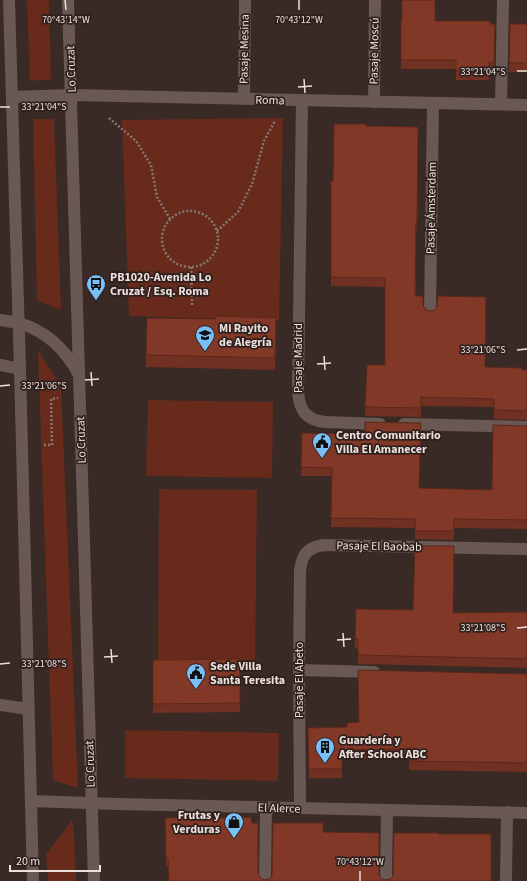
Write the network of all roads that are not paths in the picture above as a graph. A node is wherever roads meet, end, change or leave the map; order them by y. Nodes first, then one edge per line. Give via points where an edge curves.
1 (9, 0) edge
2 (68, 0) edge
3 (246, 0) edge
4 (375, 0) edge
5 (503, 0) edge
6 (72, 95) junction
7 (12, 97) junction
8 (244, 99) junction
9 (302, 100) junction
10 (374, 102) junction
11 (432, 103) junction
12 (501, 104) junction
13 (527, 105) edge
14 (430, 312) edge
15 (0, 320) edge
16 (19, 324) junction
17 (0, 365) edge
18 (20, 369) junction
19 (80, 377) junction
20 (527, 427) edge
21 (527, 549) edge
22 (306, 553) joint
23 (299, 670) junction
24 (386, 672) edge
25 (0, 705) edge
26 (29, 710) junction
27 (31, 801) junction
28 (91, 803) junction
29 (266, 807) junction
30 (300, 808) junction
31 (387, 810) junction
32 (506, 812) junction
33 (527, 813) edge
34 (34, 881) edge
35 (94, 881) edge
36 (266, 881) edge
37 (386, 881) edge
38 (506, 881) edge

1 - 7 street
2 - 6 street, Lo Cruzat
3 - 8 street, Pasaje Mesina
4 - 10 street, Pasaje Moscú
5 - 12 street
6 - 7 street, Roma
6 - 8 street, Roma
6 - 19 street, Lo Cruzat
7 - 16 street
8 - 9 street, Roma
9 - 10 street, Roma
9 - 20 street, Pasaje Madrid via 298,391 300,407 310,418 324,422
10 - 11 street, Roma
11 - 12 street, Roma
11 - 14 street, Pasaje Ámsterdam
12 - 13 street, Roma
15 - 16 street
16 - 18 street
16 - 19 street via 36,330 64,351
17 - 18 street
18 - 26 street
19 - 28 street, Lo Cruzat
21 - 22 street, Pasaje El Baobab via 323,545 314,547
22 - 23 street, Pasaje El Abeto via 301,561 300,571
23 - 24 street
23 - 30 street, Pasaje El Abeto
25 - 26 street
26 - 27 street
27 - 28 street, El Alerce
27 - 34 street
28 - 29 street, El Alerce
28 - 35 street, Lo Cruzat
29 - 30 street, El Alerce
29 - 36 street
30 - 31 street, El Alerce
31 - 32 street, El Alerce
31 - 37 street
32 - 33 street, El Alerce
32 - 38 street

